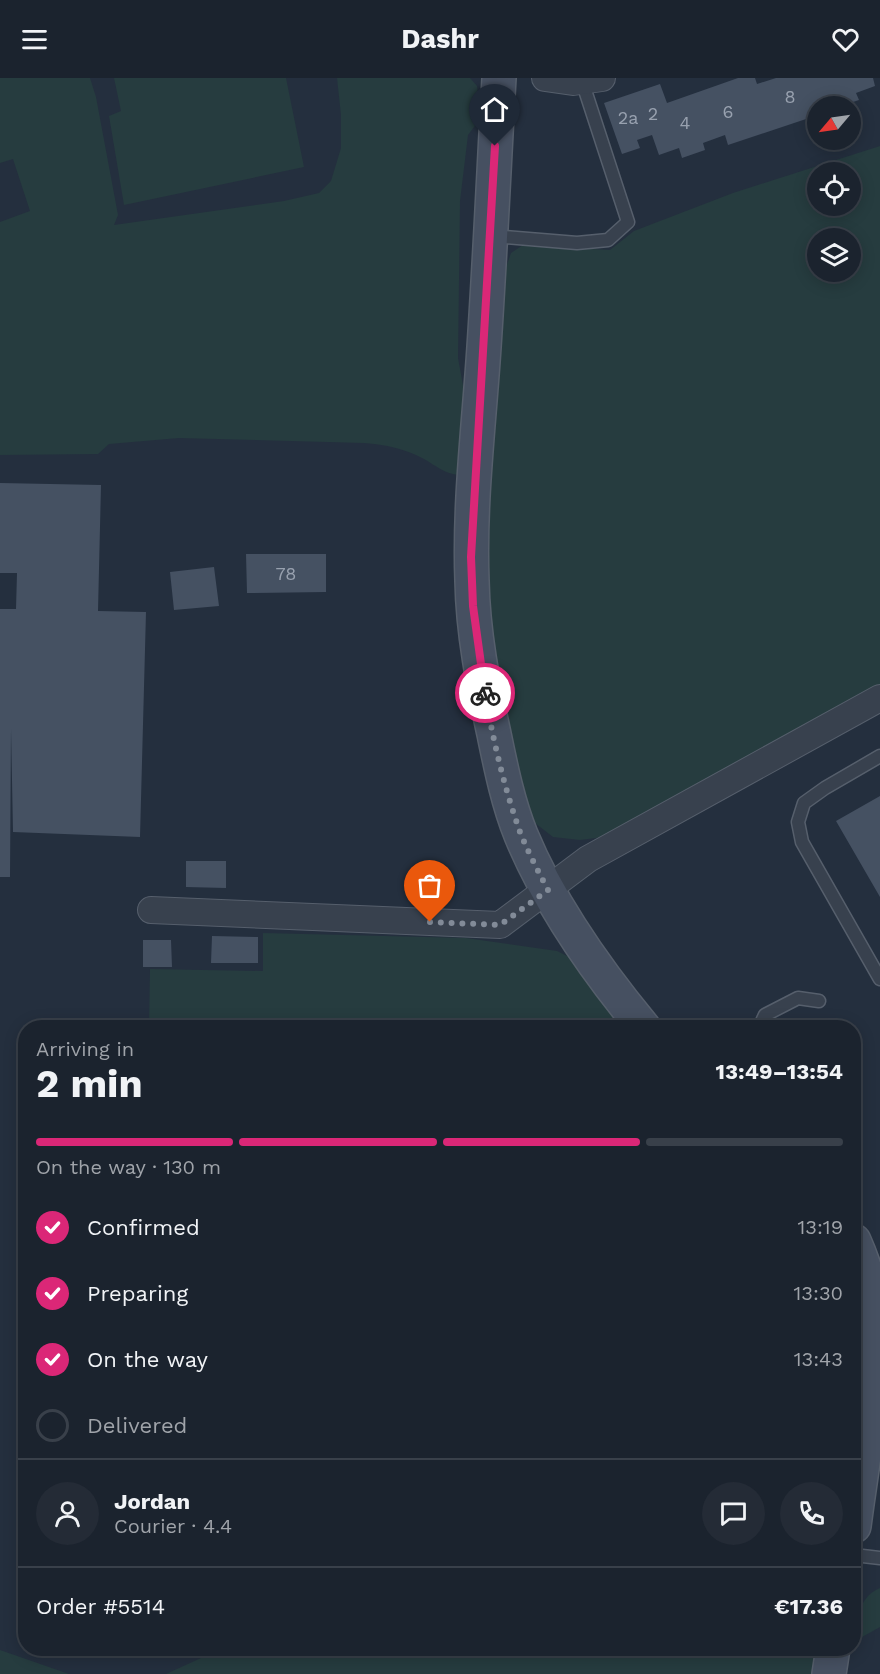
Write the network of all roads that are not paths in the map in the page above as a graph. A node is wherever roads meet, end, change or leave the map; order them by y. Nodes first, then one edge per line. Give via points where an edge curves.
1 (499, 78) edge
2 (545, 78) edge
3 (592, 79) edge
4 (491, 236) junction
5 (880, 698) edge
6 (880, 756) edge
7 (548, 890) junction
8 (151, 910) dead end
9 (880, 979) edge
10 (819, 1001) dead end
11 (638, 1020) edge
12 (763, 1020) edge
13 (861, 1262) edge
14 (877, 1308) edge
15 (861, 1468) edge
16 (861, 1556) edge
17 (880, 1558) edge
18 (832, 1656) edge
19 (829, 1674) edge

1 - 4 street
2 - 3 street via 573,82
3 - 4 lane via 628,222 608,240 577,243
4 - 7 street via 473,508 473,606 487,703 503,775 520,833
5 - 7 street via 588,859
6 - 9 lane via 804,803 798,822 802,842
7 - 8 street via 500,925
7 - 11 street via 585,951
10 - 12 lane via 798,998 765,1015
13 - 14 street
14 - 15 street
16 - 17 lane
18 - 19 street

